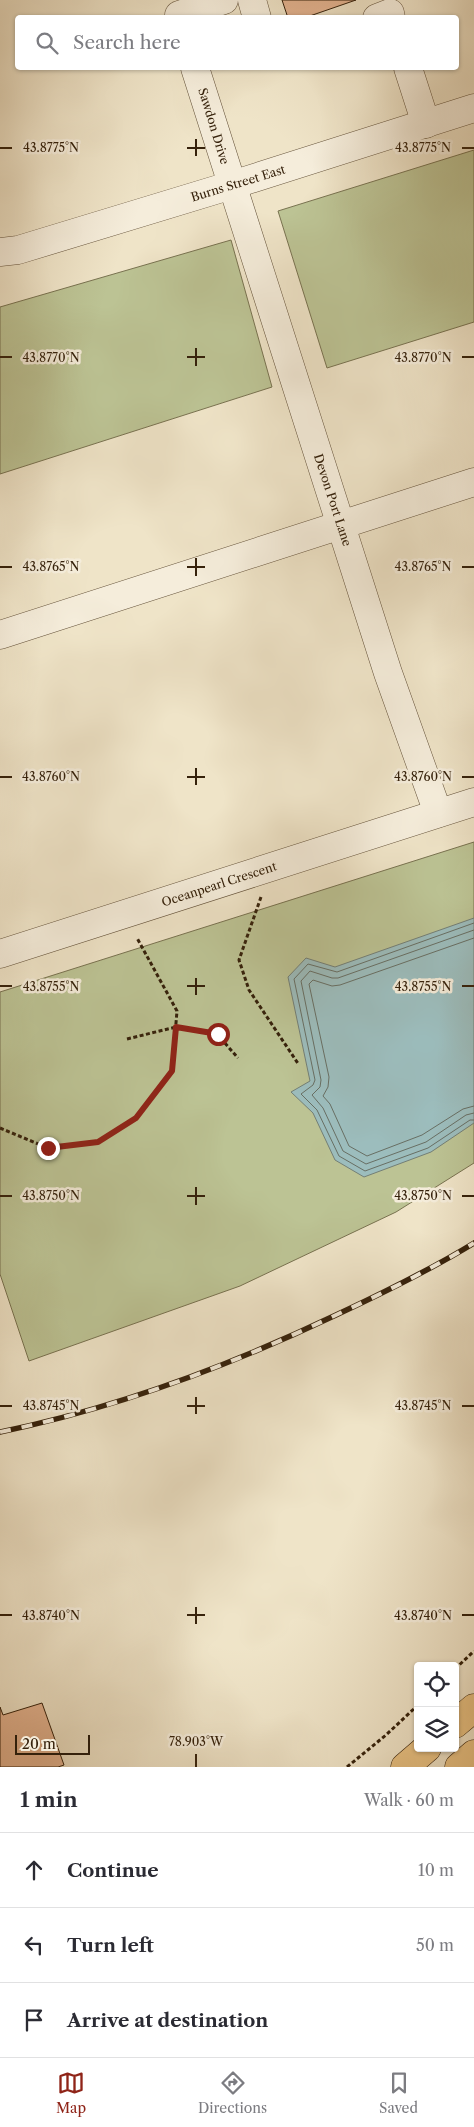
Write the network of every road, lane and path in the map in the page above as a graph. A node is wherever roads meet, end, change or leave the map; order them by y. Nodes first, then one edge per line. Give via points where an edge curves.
1 (224, 0) edge
2 (252, 0) edge
3 (178, 11) edge
4 (256, 15) edge
5 (197, 70) edge
6 (409, 70) edge
7 (474, 108) edge
8 (426, 124) junction
9 (232, 185) junction
10 (0, 252) edge
11 (474, 482) edge
12 (340, 524) junction
13 (0, 635) edge
14 (474, 802) edge
15 (438, 813) junction
16 (272, 866) junction
17 (125, 915) junction
18 (0, 954) edge
19 (176, 1027) junction
20 (127, 1039) dead end
21 (238, 1058) dead end
22 (299, 1065) dead end
23 (0, 1128) edge
24 (474, 1651) edge
25 (459, 1665) edge
26 (415, 1707) edge
27 (474, 1708) edge
28 (459, 1721) edge
29 (422, 1752) edge
30 (474, 1754) edge
31 (346, 1767) edge
32 (405, 1767) edge
33 (459, 1767) edge

1 - 3 street
2 - 4 street
5 - 9 street, Sawdon Drive
6 - 8 street
7 - 8 street, Burns Street East
8 - 9 street, Burns Street East
9 - 10 street, Burns Street East via 18,250
9 - 12 street, Devon Port Lane
11 - 12 street
12 - 13 street
12 - 15 street, Devon Port Lane via 388,674
14 - 15 street, Oceanpearl Crescent
15 - 16 street, Oceanpearl Crescent
16 - 17 street, Oceanpearl Crescent
16 - 22 path via 239,960 249,990
17 - 18 street, Oceanpearl Crescent
17 - 19 path via 177,1011
19 - 20 path
19 - 21 path via 218,1034
19 - 23 path via 172,1071 136,1118 98,1142 48,1148
24 - 25 path
26 - 31 path
27 - 28 main road
29 - 32 main road
30 - 33 main road

